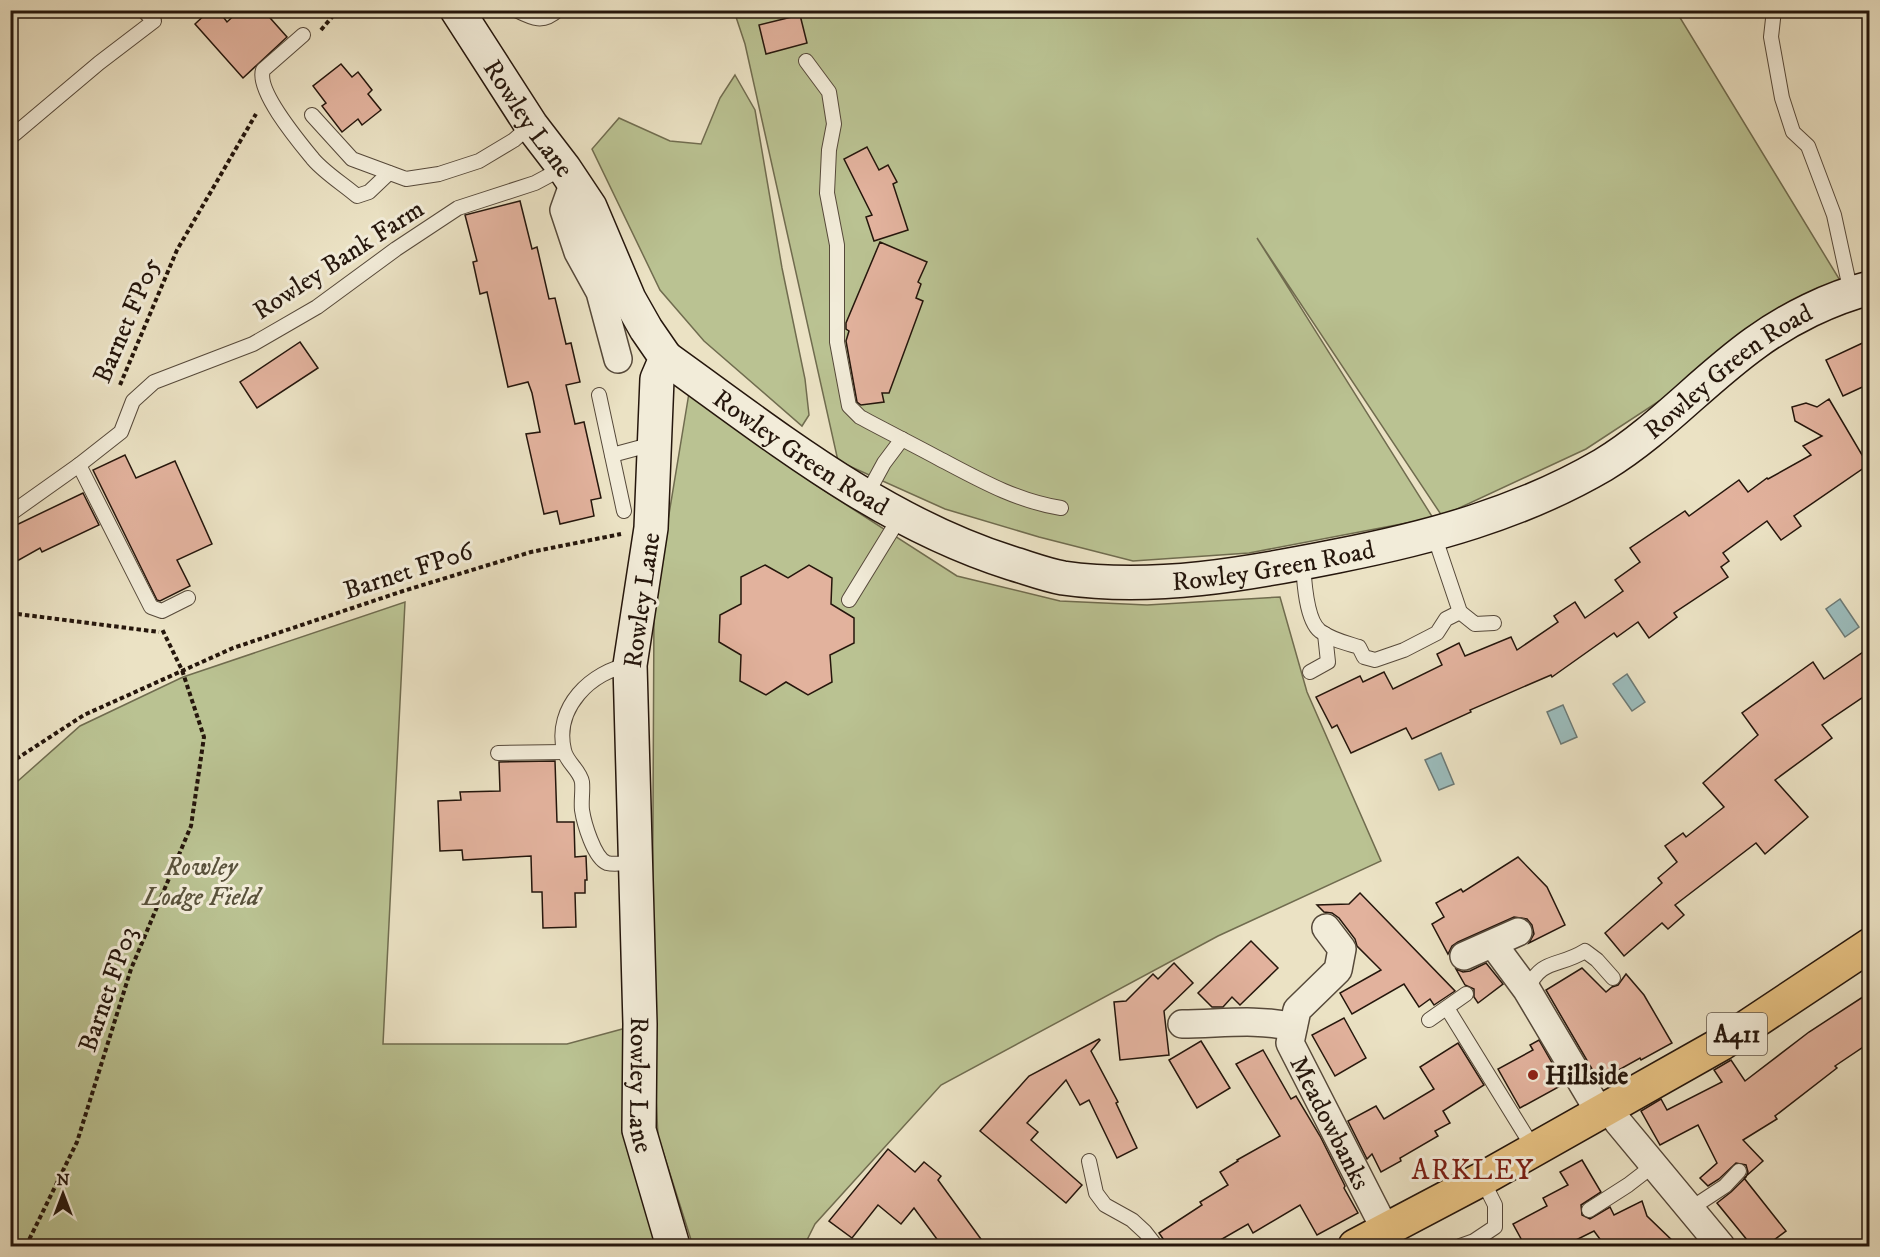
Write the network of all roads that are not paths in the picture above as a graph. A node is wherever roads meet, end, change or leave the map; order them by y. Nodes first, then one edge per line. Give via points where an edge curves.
1 (143, 10) edge
2 (457, 10) edge
3 (516, 10) edge
4 (558, 10) edge
5 (1774, 10) edge
6 (309, 35) road end
7 (807, 61) dead end
8 (312, 115) dead end
9 (531, 124) junction
10 (10, 138) edge
11 (389, 173) junction
12 (569, 175) junction
13 (1860, 290) edge
14 (618, 358) dead end
15 (666, 358) junction
16 (599, 395) dead end
17 (902, 439) junction
18 (654, 444) junction
19 (612, 455) junction
20 (79, 465) junction
21 (866, 496) junction
22 (1061, 508) dead end
23 (624, 511) dead end
24 (10, 514) edge
25 (900, 517) junction
26 (1434, 535) junction
27 (1303, 563) junction
28 (188, 598) dead end
29 (849, 600) dead end
30 (1460, 612) junction
31 (1494, 622) dead end
32 (1325, 634) junction
33 (630, 665) junction
34 (1310, 672) dead end
35 (564, 752) junction
36 (498, 753) dead end
37 (635, 862) junction
38 (1326, 928) dead end
39 (1518, 932) dead end
40 (1492, 944) junction
41 (1869, 945) edge
42 (1464, 956) dead end
43 (1613, 978) dead end
44 (1527, 990) junction
45 (1466, 994) dead end
46 (1447, 1008) junction
47 (1429, 1020) dead end
48 (1182, 1024) dead end
49 (1293, 1027) junction
50 (1604, 1110) junction
51 (1535, 1149) junction
52 (1089, 1161) dead end
53 (1654, 1165) junction
54 (1739, 1171) dead end
55 (1482, 1179) junction
56 (1690, 1209) junction
57 (1589, 1210) dead end
58 (1384, 1229) junction
59 (673, 1246) edge
60 (1156, 1246) edge
61 (1355, 1246) edge
62 (1460, 1246) edge
63 (1721, 1246) edge

1 - 10 lane via 153,21
2 - 9 street, Rowley Lane
3 - 4 lane via 534,20
5 - 13 lane via 1771,37 1782,98 1793,132 1808,146
6 - 11 lane via 263,70 262,81 276,110 315,161 357,195 369,192
7 - 17 lane via 829,93 834,124 827,193 837,245 837,342 849,406 860,417
8 - 11 lane via 352,159
9 - 11 lane via 514,140 479,161 439,174 406,179
9 - 12 street, Rowley Lane
12 - 14 street via 564,210 578,252 600,292
12 - 15 street, Rowley Lane via 590,207 629,298
12 - 20 lane, Rowley Bank Farm via 458,208 316,308 253,344 153,382 133,401 121,432
13 - 26 street, Rowley Green Road via 1817,307 1755,342 1631,447 1602,465 1510,509
15 - 18 street, Rowley Lane via 657,379
15 - 21 street, Rowley Green Road
16 - 19 lane
17 - 21 lane
17 - 22 lane via 1015,497
18 - 19 lane
18 - 33 street, Rowley Lane via 651,528
19 - 23 lane
20 - 24 lane, Rowley Bank Farm
20 - 28 lane via 152,607 162,611
21 - 25 street, Rowley Green Road
25 - 27 street, Rowley Green Road via 998,558 1058,577 1092,581 1197,579
25 - 29 lane
26 - 27 street, Rowley Green Road
26 - 30 lane
27 - 32 lane via 1306,601 1318,629
30 - 31 lane via 1475,624
30 - 32 lane via 1446,619 1437,633 1375,660 1364,657 1359,647
32 - 34 lane via 1328,662
33 - 35 lane via 599,675 585,687 567,711 562,733
33 - 37 street, Rowley Lane
35 - 36 lane
35 - 37 lane via 582,779 582,809 589,836 601,859 609,864
37 - 59 street, Rowley Lane via 639,1130
38 - 49 street, Meadowbanks via 1342,949 1338,970 1297,1010
39 - 40 street
40 - 42 street
40 - 44 street
41 - 50 main road, A411 via 1721,1044
43 - 44 lane via 1585,951 1549,964 1534,975
44 - 50 street
45 - 46 lane
46 - 47 lane
46 - 51 lane
48 - 49 street via 1249,1020
49 - 58 street, Meadowbanks via 1290,1043
50 - 51 main road, A411
50 - 53 street
51 - 55 main road, A411
52 - 60 lane via 1096,1193 1105,1205 1132,1220
53 - 56 street
53 - 57 lane
54 - 56 lane via 1725,1186
55 - 58 main road, A411
55 - 62 lane via 1495,1205 1495,1227
56 - 63 street
58 - 61 main road, A411

